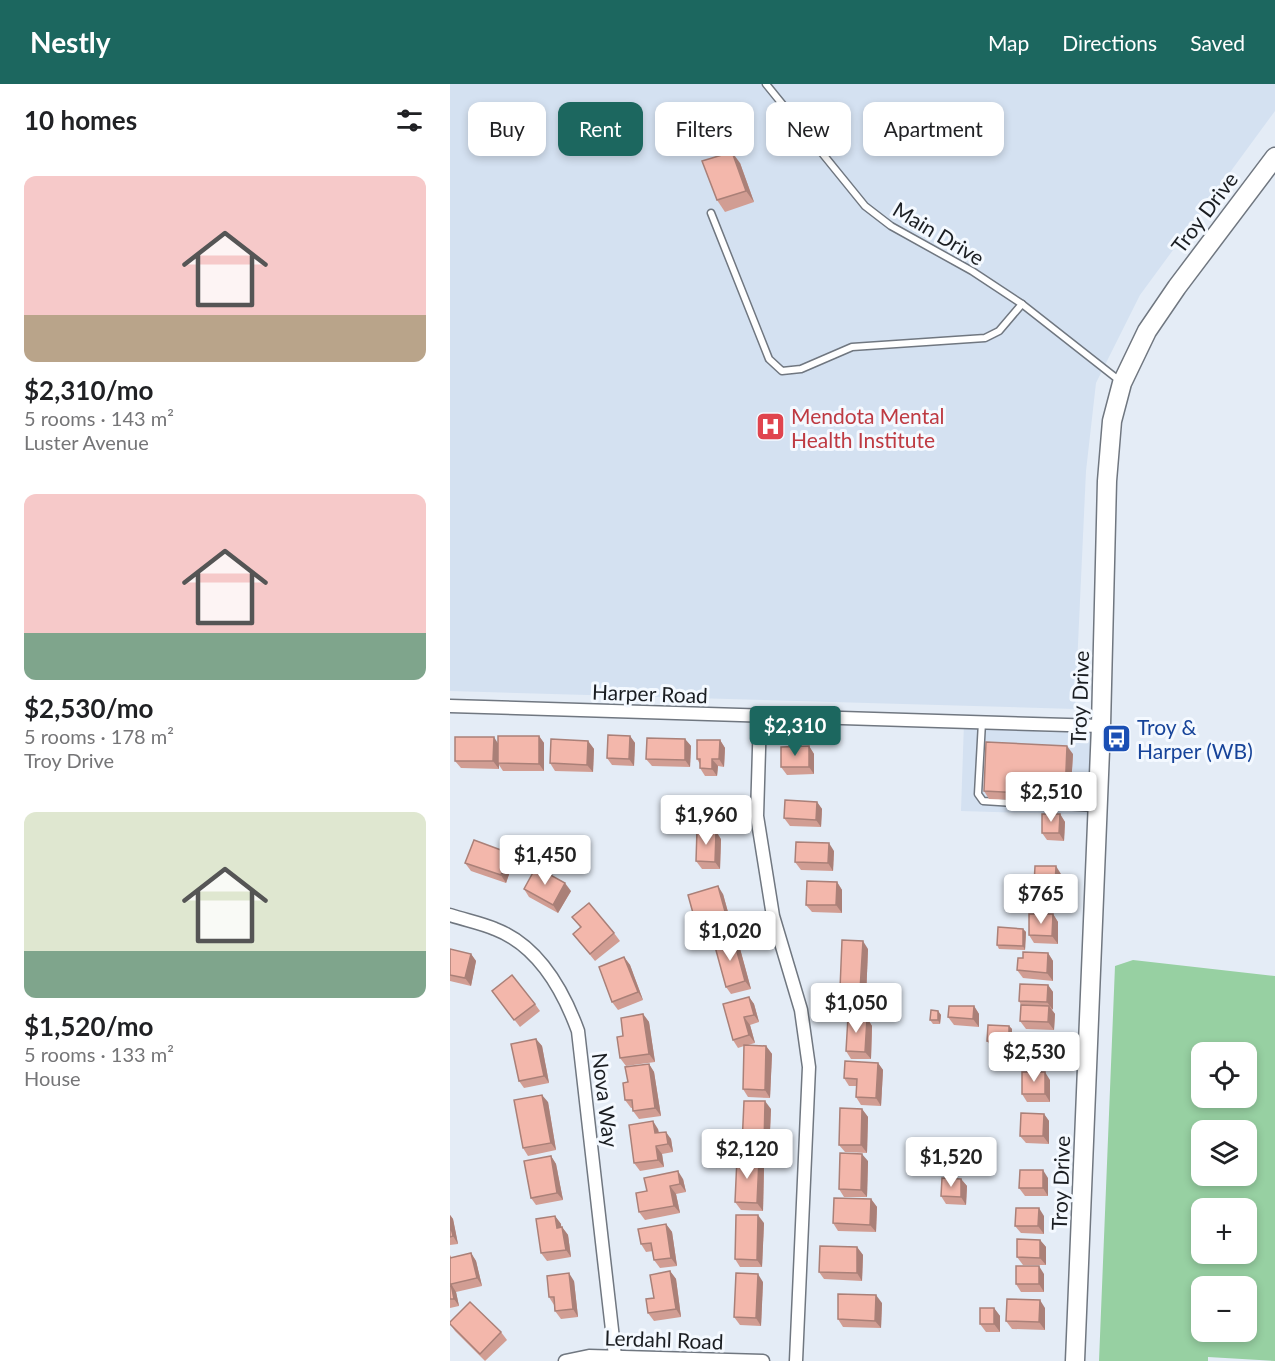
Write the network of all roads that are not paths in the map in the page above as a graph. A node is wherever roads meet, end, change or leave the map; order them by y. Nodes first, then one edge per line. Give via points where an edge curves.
1 (766, 84) edge
2 (1275, 157) edge
3 (711, 213) dead end
4 (1022, 304) junction
5 (1122, 383) junction
6 (450, 706) edge
7 (760, 716) junction
8 (982, 722) junction
9 (1101, 726) junction
10 (1098, 808) junction
11 (450, 915) edge
12 (615, 1356) junction
13 (565, 1361) edge
14 (763, 1361) edge
15 (796, 1361) edge
16 (1075, 1361) edge

1 - 4 lane, Main Drive via 865,206 891,226
2 - 5 street, Troy Drive via 1147,331
3 - 4 lane via 769,359 782,371 801,369 852,347 985,338 999,331
4 - 5 lane, Main Drive
5 - 9 street, Troy Drive via 1112,422 1107,481
6 - 7 street, Harper Road
7 - 8 street, Harper Road
7 - 15 street via 757,816 773,916 801,1010 809,1067
8 - 9 street, Harper Road
8 - 10 lane via 978,794 983,801
9 - 10 street, Troy Drive
10 - 16 street, Troy Drive
11 - 12 street, Nova Way via 496,929 524,947 552,976 567,1000 578,1031
12 - 13 street, Lerdahl Road
12 - 14 street, Lerdahl Road

